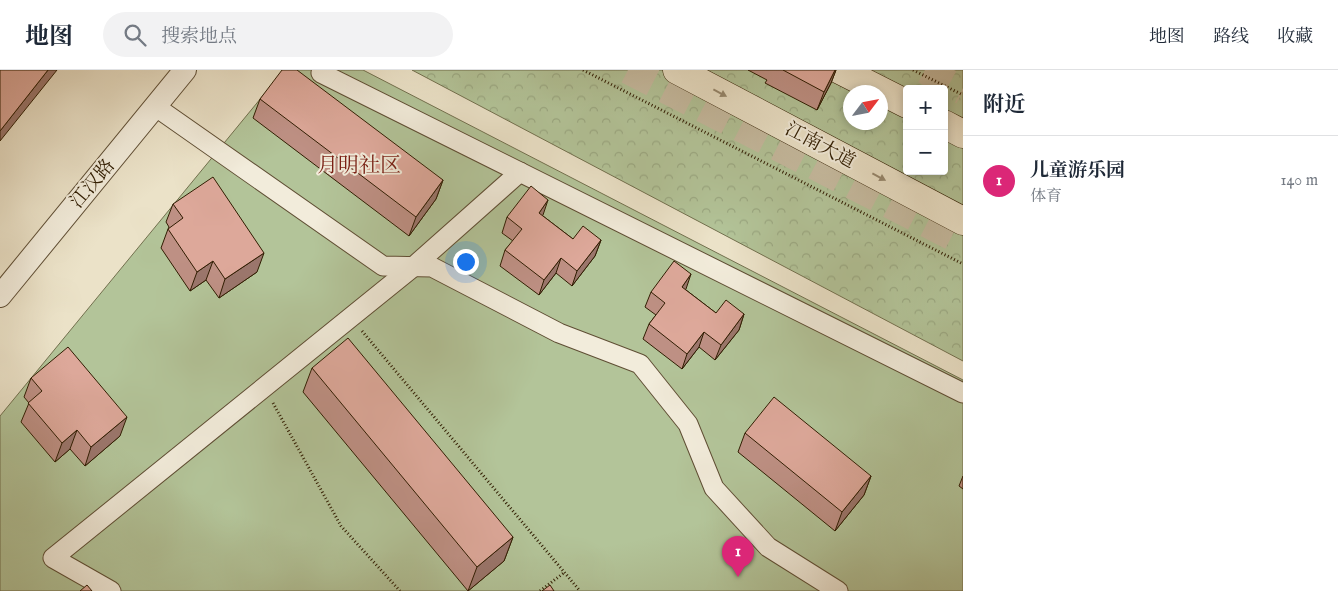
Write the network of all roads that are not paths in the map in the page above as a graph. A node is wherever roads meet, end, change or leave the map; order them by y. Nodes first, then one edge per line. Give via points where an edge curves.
1 (185, 70) edge
2 (677, 70) edge
3 (840, 70) edge
4 (321, 73) dead end
5 (903, 102) edge
6 (156, 107) junction
7 (948, 126) edge
8 (963, 134) edge
9 (520, 172) junction
10 (963, 222) edge
11 (413, 267) junction
12 (0, 296) edge
13 (963, 393) edge
14 (111, 591) edge
15 (838, 591) edge

1 - 6 street, 江汉路
2 -> 10 main road, 江南大道
3 - 5 main road
4 - 9 street
6 - 11 street via 383,266
6 - 12 street, 江汉路
7 - 8 main road
9 - 11 street
9 - 13 street
11 - 14 street via 53,558
11 - 15 street via 432,268 559,333 640,364 688,424 714,488 768,547

